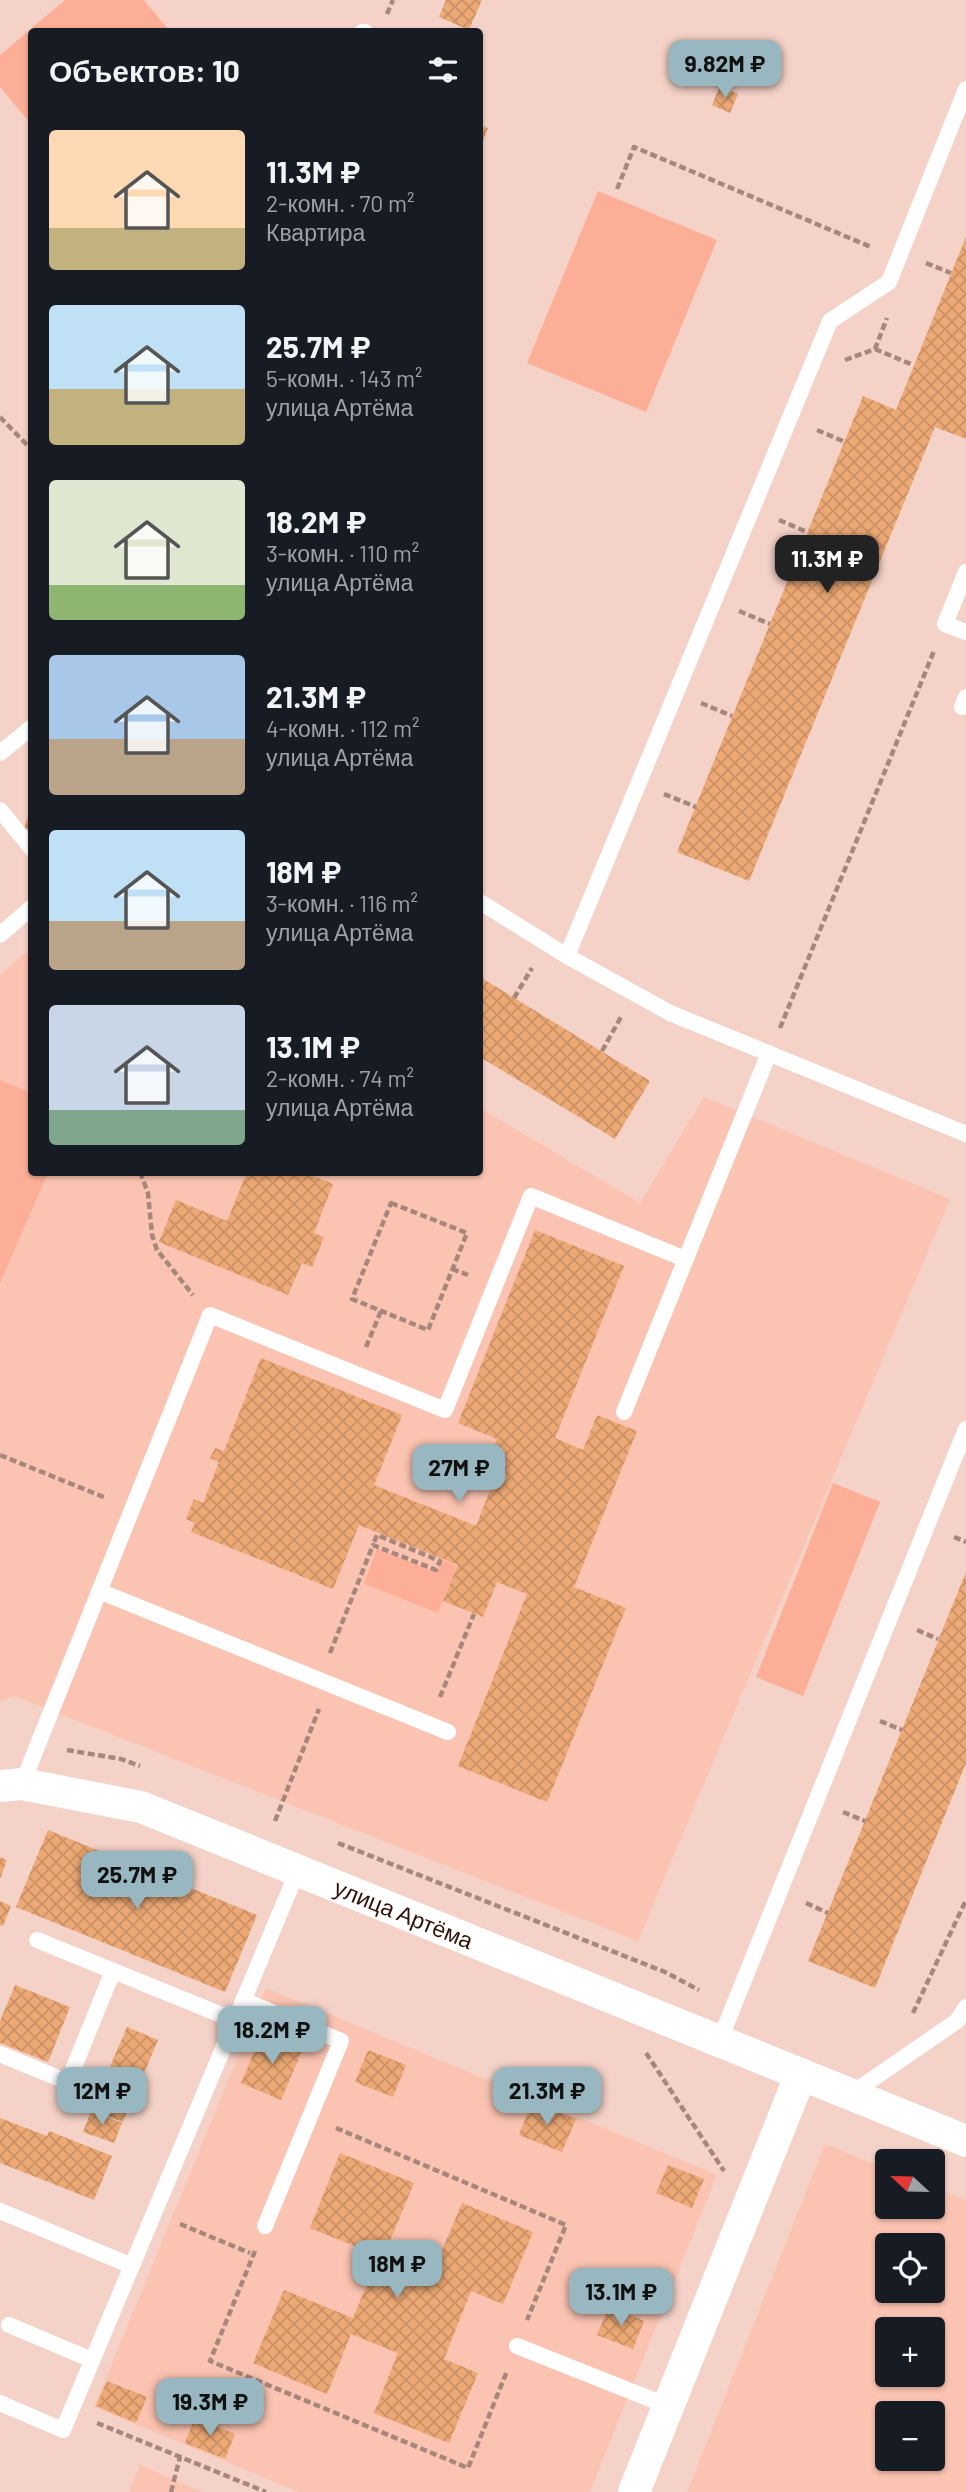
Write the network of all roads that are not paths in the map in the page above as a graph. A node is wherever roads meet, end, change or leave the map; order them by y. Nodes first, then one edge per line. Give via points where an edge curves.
1 (966, 89) edge
2 (966, 572) edge
3 (966, 632) edge
4 (28, 730) edge
5 (0, 753) edge
6 (0, 810) edge
7 (28, 844) edge
8 (483, 904) edge
9 (28, 910) edge
10 (0, 935) edge
11 (567, 956) junction
12 (769, 1053) junction
13 (966, 1134) edge
14 (685, 1259) junction
15 (624, 1412) dead end
16 (966, 1429) edge
17 (99, 1591) junction
18 (448, 1732) dead end
19 (11, 1785) edge
20 (298, 1871) junction
21 (37, 1940) dead end
22 (113, 1971) junction
23 (243, 2000) junction
24 (966, 2007) edge
25 (234, 2020) junction
26 (719, 2042) junction
27 (0, 2054) edge
28 (801, 2074) junction
29 (851, 2094) junction
30 (966, 2141) edge
31 (0, 2211) edge
32 (265, 2227) road end
33 (132, 2266) junction
34 (9, 2325) dead end
35 (517, 2346) road end
36 (92, 2360) junction
37 (0, 2403) edge
38 (668, 2406) junction
39 (634, 2492) edge

1 - 11 lane via 888,282 830,321
2 - 3 lane via 945,624
4 - 5 lane
6 - 7 lane
8 - 11 lane
9 - 10 lane
11 - 12 lane via 670,1013
12 - 13 lane
12 - 14 lane
14 - 15 lane
14 - 17 lane via 531,1196 445,1410 209,1315
16 - 26 lane
17 - 18 lane
17 - 19 lane
19 - 20 street, улица Артёма via 141,1807
20 - 23 lane
20 - 26 street, улица Артёма
21 - 22 lane
22 - 25 lane
22 - 27 lane via 68,2082
23 - 25 lane
23 - 32 lane via 341,2040
24 - 29 lane via 957,2021
25 - 33 lane
26 - 28 street, улица Артёма
28 - 29 street, улица Артёма
28 - 38 street
29 - 30 street, улица Артёма
31 - 33 lane
33 - 36 lane
34 - 36 lane
35 - 38 lane
36 - 37 lane via 63,2430
38 - 39 street

